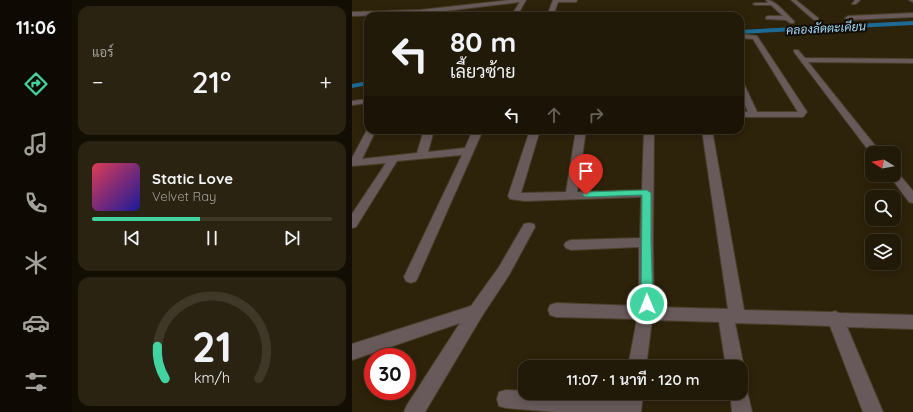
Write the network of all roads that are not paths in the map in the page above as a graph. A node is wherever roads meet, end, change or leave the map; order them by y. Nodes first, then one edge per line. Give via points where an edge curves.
1 (524, 0) edge
2 (781, 0) edge
3 (787, 0) edge
4 (793, 0) edge
5 (556, 1) edge
6 (575, 1) edge
7 (770, 1) edge
8 (755, 4) dead end
9 (482, 9) junction
10 (781, 10) junction
11 (798, 10) dead end
12 (804, 10) junction
13 (768, 11) dead end
14 (433, 12) edge
15 (470, 12) edge
16 (516, 12) edge
17 (552, 12) edge
18 (352, 14) edge
19 (364, 14) edge
20 (913, 16) edge
21 (768, 18) dead end
22 (848, 18) dead end
23 (816, 19) dead end
24 (744, 36) edge
25 (796, 51) dead end
26 (804, 60) junction
27 (913, 61) edge
28 (744, 93) edge
29 (364, 102) edge
30 (353, 103) dead end
31 (744, 114) edge
32 (754, 114) junction
33 (368, 134) edge
34 (428, 134) edge
35 (476, 134) edge
36 (534, 134) edge
37 (580, 134) edge
38 (649, 134) edge
39 (708, 134) edge
40 (871, 146) edge
41 (468, 151) junction
42 (422, 155) junction
43 (394, 158) junction
44 (354, 162) edge
45 (900, 182) edge
46 (647, 193) junction
47 (571, 195) junction
48 (913, 199) edge
49 (352, 224) edge
50 (528, 227) dead end
51 (646, 242) junction
52 (571, 245) dead end
53 (411, 277) dead end
54 (556, 310) dead end
55 (476, 311) junction
56 (645, 312) junction
57 (732, 315) junction
58 (835, 318) junction
59 (913, 322) edge
60 (352, 352) edge
61 (638, 360) edge
62 (735, 360) edge
63 (506, 399) dead end
64 (740, 400) edge
65 (632, 404) edge
66 (414, 412) edge
67 (742, 412) edge
68 (873, 412) edge

1 - 9 street
1 - 16 street
2 - 7 street
3 - 4 street
4 - 12 street
5 - 6 street
5 - 17 street
7 - 8 street
7 - 10 street
9 - 14 street
9 - 15 street
10 - 13 street
10 - 21 street via 790,20
11 - 12 street
12 - 23 street
18 - 19 street
20 - 22 street
24 - 32 street via 755,37 803,112 800,115
25 - 26 street
26 - 27 street
26 - 40 street
28 - 32 street
29 - 30 street
31 - 32 street
33 - 44 street
34 - 42 street
35 - 41 street
36 - 47 street via 514,196
37 - 47 street
38 - 46 street
39 - 57 street
41 - 42 street
41 - 53 street
42 - 43 street
43 - 44 street
43 - 49 street
45 - 48 street
46 - 47 street
46 - 51 street
50 - 55 street via 504,271
51 - 52 street
51 - 56 street
54 - 56 street
55 - 60 street
55 - 66 street
56 - 57 street
56 - 61 street
57 - 58 street
57 - 62 street
58 - 59 street
58 - 68 street
63 - 65 street
64 - 67 street

